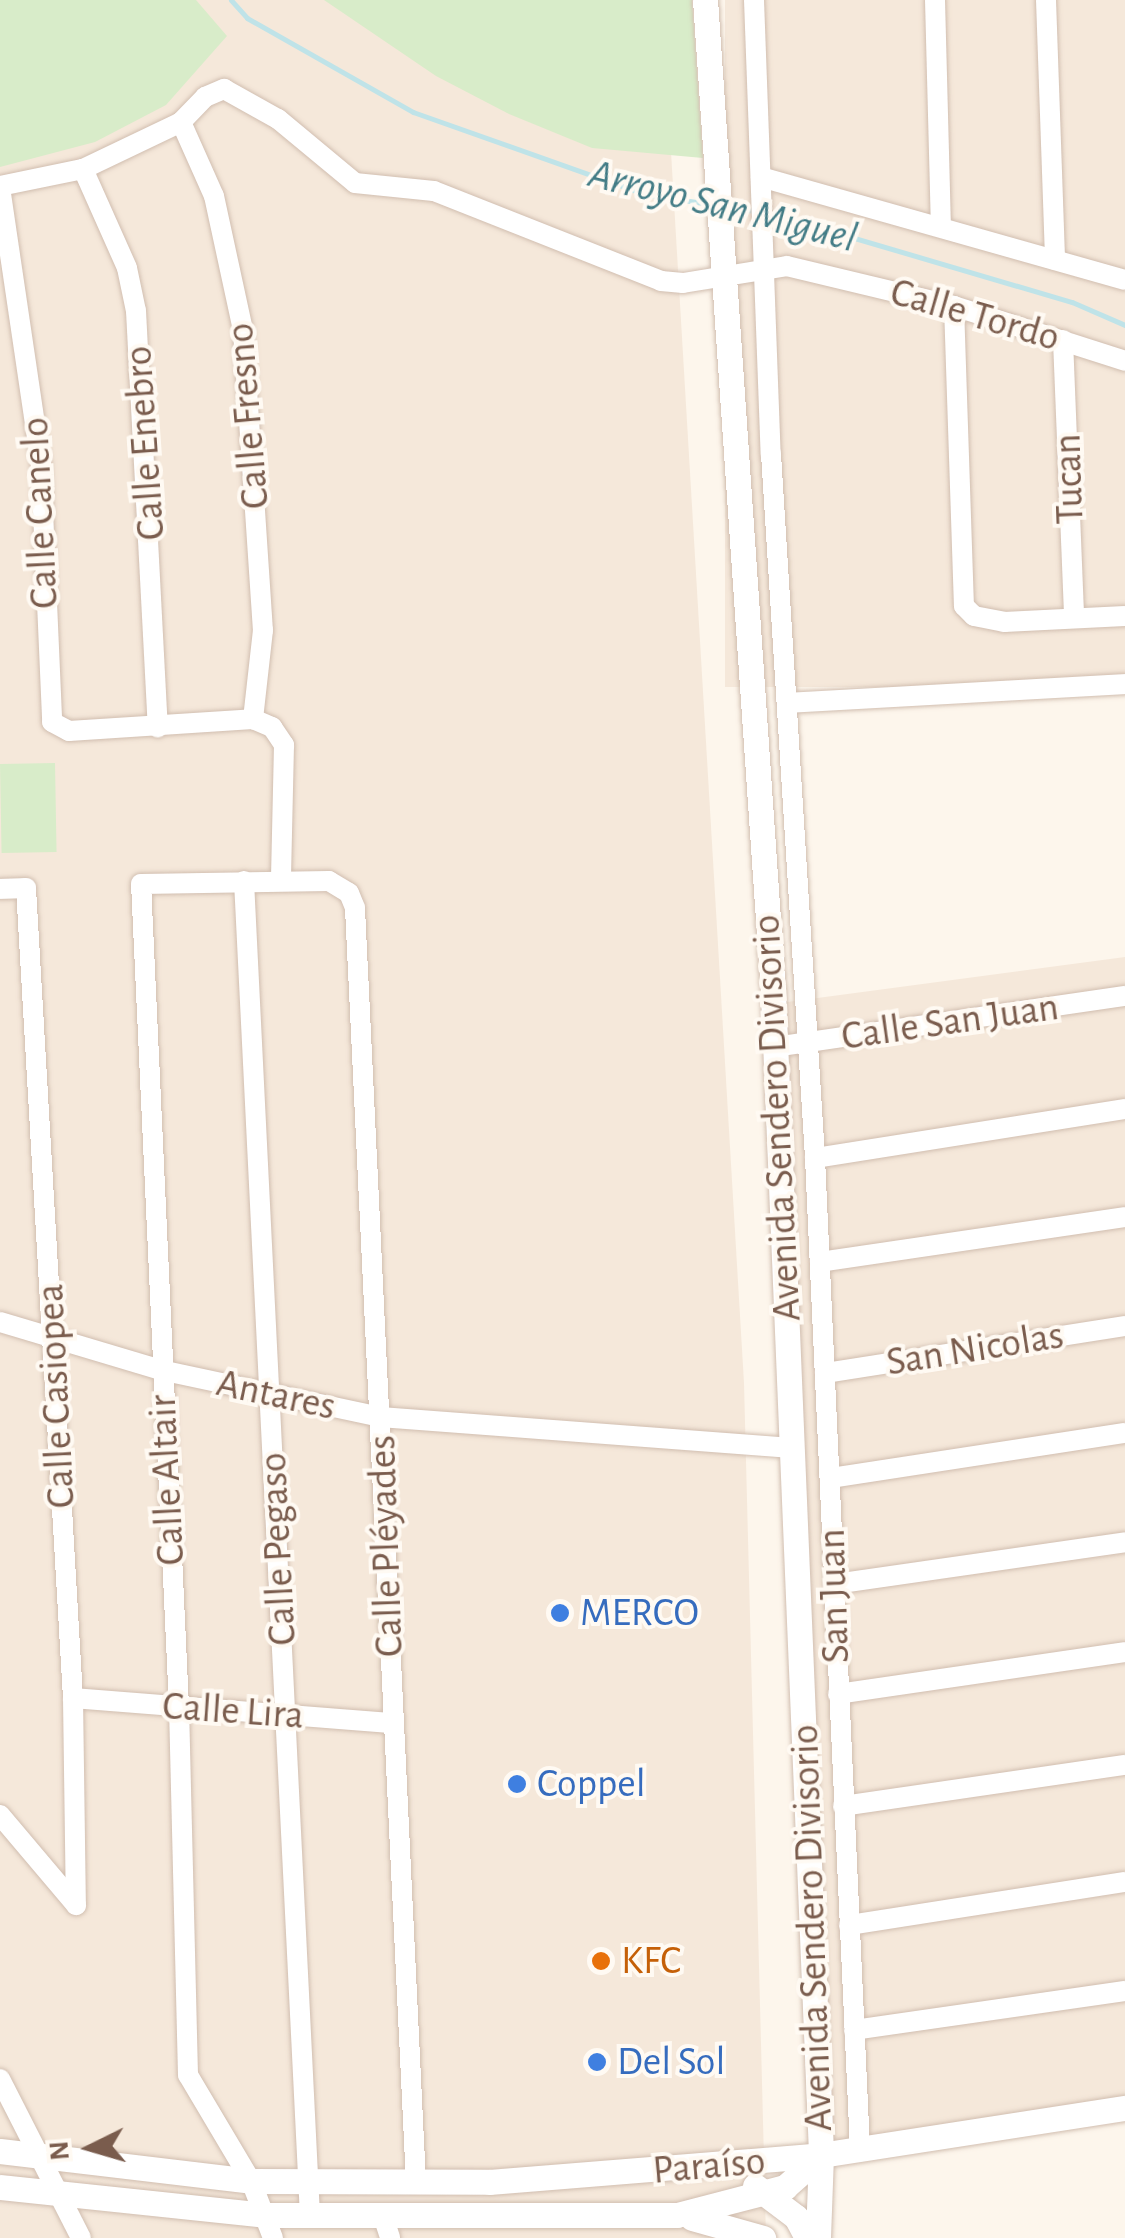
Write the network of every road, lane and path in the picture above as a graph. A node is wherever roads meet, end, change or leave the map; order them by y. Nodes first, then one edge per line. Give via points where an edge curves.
1 (705, 0) edge
2 (754, 0) edge
3 (935, 0) edge
4 (1046, 0) edge
5 (180, 122) junction
6 (83, 169) junction
7 (762, 181) junction
8 (0, 187) edge
9 (942, 224) junction
10 (1055, 260) junction
11 (765, 262) junction
12 (722, 265) junction
13 (1125, 280) edge
14 (954, 306) junction
15 (1064, 340) junction
16 (1125, 361) edge
17 (1125, 616) edge
18 (1074, 618) junction
19 (1125, 684) edge
20 (787, 703) junction
21 (253, 719) junction
22 (158, 727) junction
23 (281, 878) junction
24 (244, 881) junction
25 (0, 889) edge
26 (1125, 996) edge
27 (808, 1042) junction
28 (775, 1047) junction
29 (1125, 1109) edge
30 (814, 1158) junction
31 (1125, 1217) edge
32 (820, 1262) junction
33 (0, 1322) edge
34 (1125, 1326) edge
35 (53, 1340) junction
36 (161, 1370) junction
37 (825, 1373) junction
38 (270, 1395) junction
39 (380, 1417) junction
40 (1125, 1434) edge
41 (792, 1448) junction
42 (830, 1478) junction
43 (1125, 1542) edge
44 (834, 1584) junction
45 (1125, 1652) edge
46 (838, 1694) junction
47 (73, 1698) junction
48 (179, 1706) junction
49 (287, 1715) junction
50 (394, 1723) junction
51 (1125, 1765) edge
52 (843, 1806) junction
53 (0, 1815) edge
54 (1125, 1882) edge
55 (849, 1925) junction
56 (1125, 1991) edge
57 (854, 2030) junction
58 (0, 2079) edge
59 (1125, 2108) edge
60 (860, 2150) junction
61 (0, 2151) edge
62 (821, 2155) junction
63 (42, 2157) junction
64 (778, 2160) junction
65 (728, 2165) junction
66 (250, 2181) junction
67 (308, 2183) junction
68 (416, 2184) junction
69 (0, 2186) edge
70 (60, 2194) junction
71 (780, 2197) junction
72 (677, 2215) junction
73 (310, 2217) junction
74 (269, 2227) edge
75 (387, 2229) edge
76 (81, 2238) edge
77 (764, 2238) edge
78 (791, 2238) edge
79 (807, 2238) edge
80 (818, 2238) edge

1 - 12 street, Avenida Sendero Divisorio
2 - 7 street, Avenida Sendero Divisorio
3 - 9 street
4 - 10 street
5 - 6 street
5 - 12 street, Calle Tordo via 214,90 230,91 278,119 354,183 434,191 661,280
5 - 21 street, Calle Fresno via 214,196 244,330 262,630
6 - 8 street
6 - 22 street, Calle Enebro via 127,268 136,311
7 - 9 street
7 - 11 street, Avenida Sendero Divisorio
8 - 22 street, Calle Canelo via 41,464 52,722 69,731
9 - 10 street
10 - 13 street
11 - 12 street, Calle Tordo
11 - 14 street, Calle Tordo
11 - 20 street, Avenida Sendero Divisorio
12 - 28 street, Avenida Sendero Divisorio
14 - 15 street, Calle Tordo
14 - 18 street via 961,581 968,612 1004,622
15 - 16 street, Calle Tordo
15 - 18 street, Tucan
17 - 18 street
19 - 20 street
20 - 27 street, Avenida Sendero Divisorio
21 - 22 street
21 - 23 street via 272,727 284,745
23 - 24 street
23 - 39 street, Calle Pléyades via 330,881 348,893 355,908
24 - 36 street, Calle Altair via 142,884
24 - 38 street, Calle Pegaso
25 - 35 street, Calle Casiopea via 26,888
26 - 27 street, Calle San Juan
27 - 28 street, Calle San Juan
27 - 30 street, San Juan
28 - 41 street, Avenida Sendero Divisorio
29 - 30 street
30 - 32 street, San Juan
31 - 32 street
32 - 37 street, San Juan
33 - 35 street, Antares
34 - 37 street, San Nicolas
35 - 36 street, Antares
35 - 47 street, Calle Casiopea
36 - 38 street, Antares
36 - 48 street, Calle Altair
37 - 42 street, San Juan
38 - 39 street, Antares
38 - 49 street, Calle Pegaso
39 - 41 street, Antares
39 - 50 street, Calle Pléyades
40 - 42 street
41 - 62 street, Avenida Sendero Divisorio
42 - 44 street, San Juan
43 - 44 street
44 - 46 street, San Juan
45 - 46 street
46 - 52 street, San Juan
47 - 48 street, Calle Lira
47 - 53 street, Calle Casiopea via 76,1904
48 - 49 street, Calle Lira
48 - 66 street, Calle Altair via 188,2075
49 - 50 street, Calle Lira
49 - 67 street, Calle Pegaso
50 - 68 street, Calle Pléyades
51 - 52 street
52 - 55 street, San Juan
54 - 55 street
55 - 57 street, San Juan
56 - 57 street
57 - 60 street, San Juan
58 - 63 street
59 - 60 street
60 - 62 street
61 - 63 street, Paraíso
62 - 64 street, Paraíso
62 - 71 street, Paraíso
62 - 80 street, Avenida Sendero Divisorio
63 - 66 street, Paraíso
63 - 70 street
64 - 65 street, Paraíso
64 - 71 street, Avenida Sendero Divisorio
65 - 68 street, Paraíso
65 - 71 street
66 - 67 street, Paraíso
66 - 74 street
67 - 68 street, Paraíso
67 - 73 street, Calle Pegaso
69 - 70 street, Paraíso
70 - 74 street, Paraíso
70 - 76 street
71 - 72 street, Paraíso
71 - 78 street, Avenida Sendero Divisorio
71 - 79 street
72 - 75 street, Paraíso
72 - 77 street
73 - 74 street, Paraíso
73 - 75 street, Paraíso

